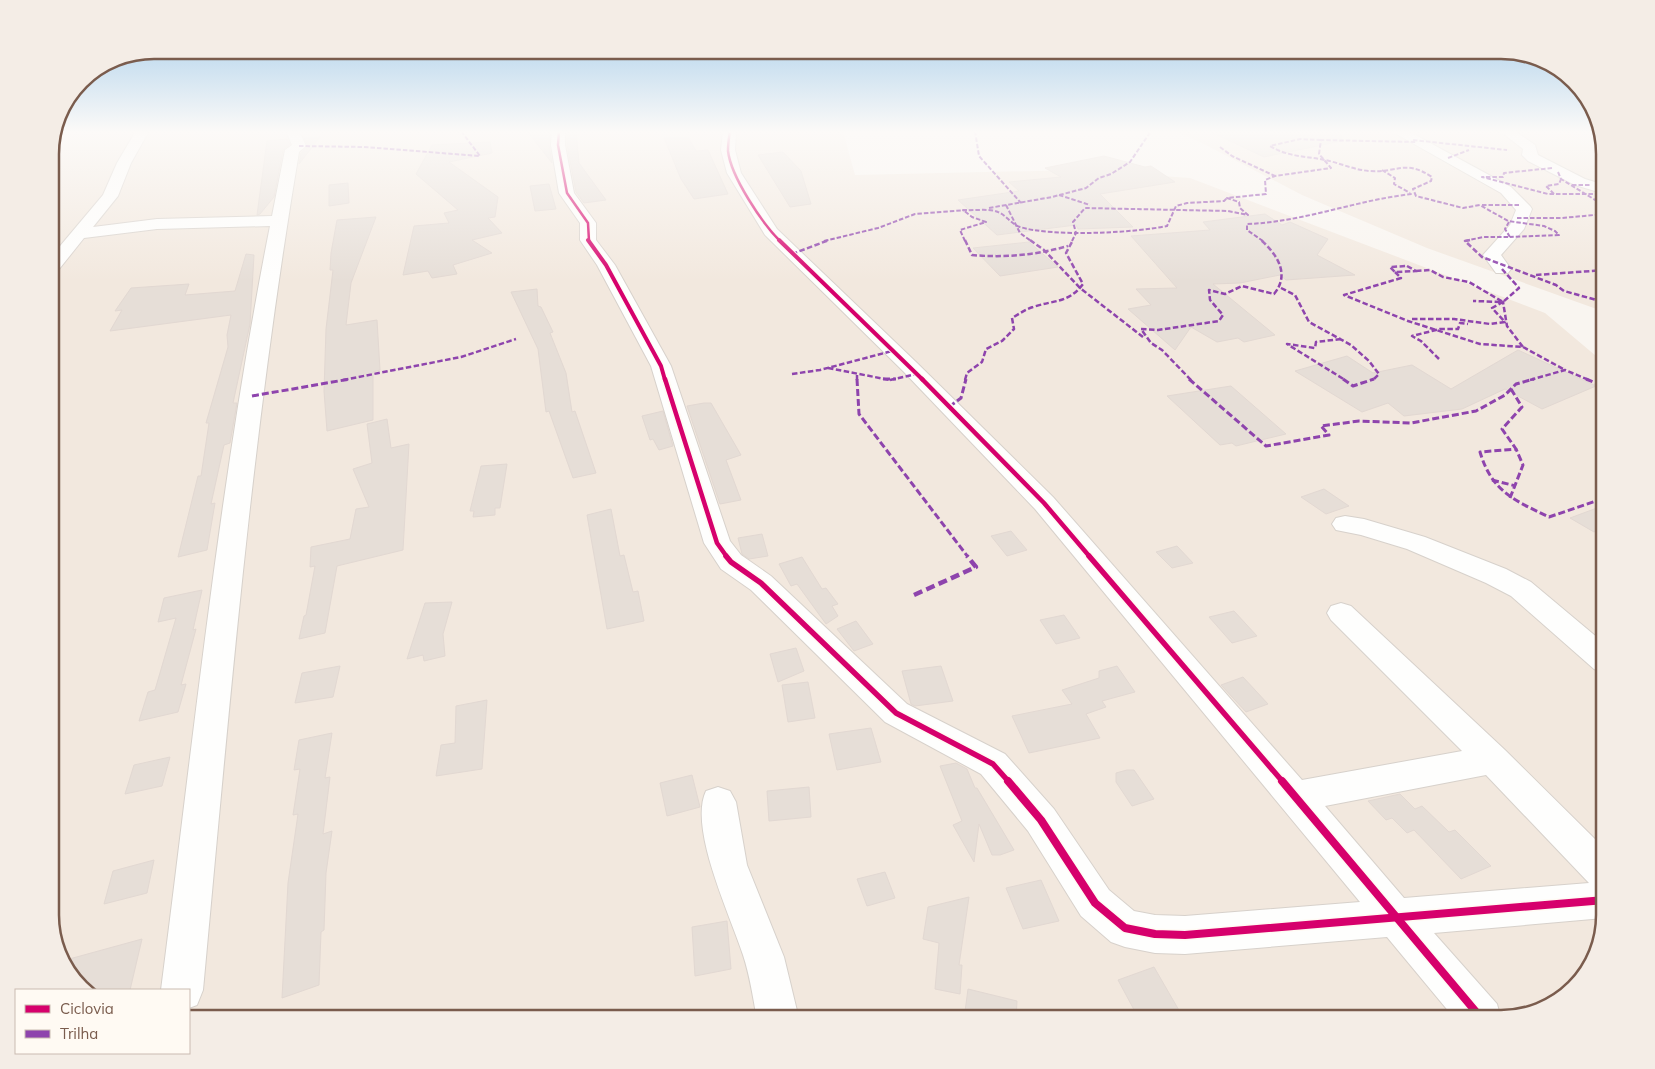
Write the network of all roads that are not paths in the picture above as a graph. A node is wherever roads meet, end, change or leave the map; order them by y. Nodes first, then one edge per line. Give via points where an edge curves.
1 (116, 181) edge
2 (286, 181) edge
3 (565, 181) edge
4 (739, 181) edge
5 (1489, 181) edge
6 (1580, 181) edge
7 (1596, 182) edge
8 (1590, 185) junction
9 (1596, 187) edge
10 (278, 221) junction
11 (78, 234) junction
12 (59, 257) edge
13 (1502, 269) dead end
14 (1345, 524) dead end
15 (1341, 613) dead end
16 (1596, 653) edge
17 (1493, 760) junction
18 (1296, 796) junction
19 (718, 802) dead end
20 (1596, 865) edge
21 (1596, 901) edge
22 (1394, 917) junction
23 (182, 989) edge
24 (776, 1010) edge
25 (1474, 1010) edge

1 - 11 street via 110,196
2 - 10 street
3 - 22 street via 567,193 588,223 588,240 606,265 661,366 717,543 731,562 761,583 896,713 993,764 1041,820 1095,903 1125,928 1155,934 1185,935
4 - 18 street via 771,232 1044,503
5 - 13 street via 1506,190 1524,209 1524,218 1492,255
6 - 8 street
7 - 8 street
8 - 9 street
10 - 11 street via 158,224
10 - 23 street via 234,520
11 - 12 street
14 - 16 street via 1416,543 1504,581 1520,590
15 - 17 street
17 - 18 street
17 - 20 street
18 - 22 street
19 - 24 street via 728,865 764,957
21 - 22 street
22 - 25 street

